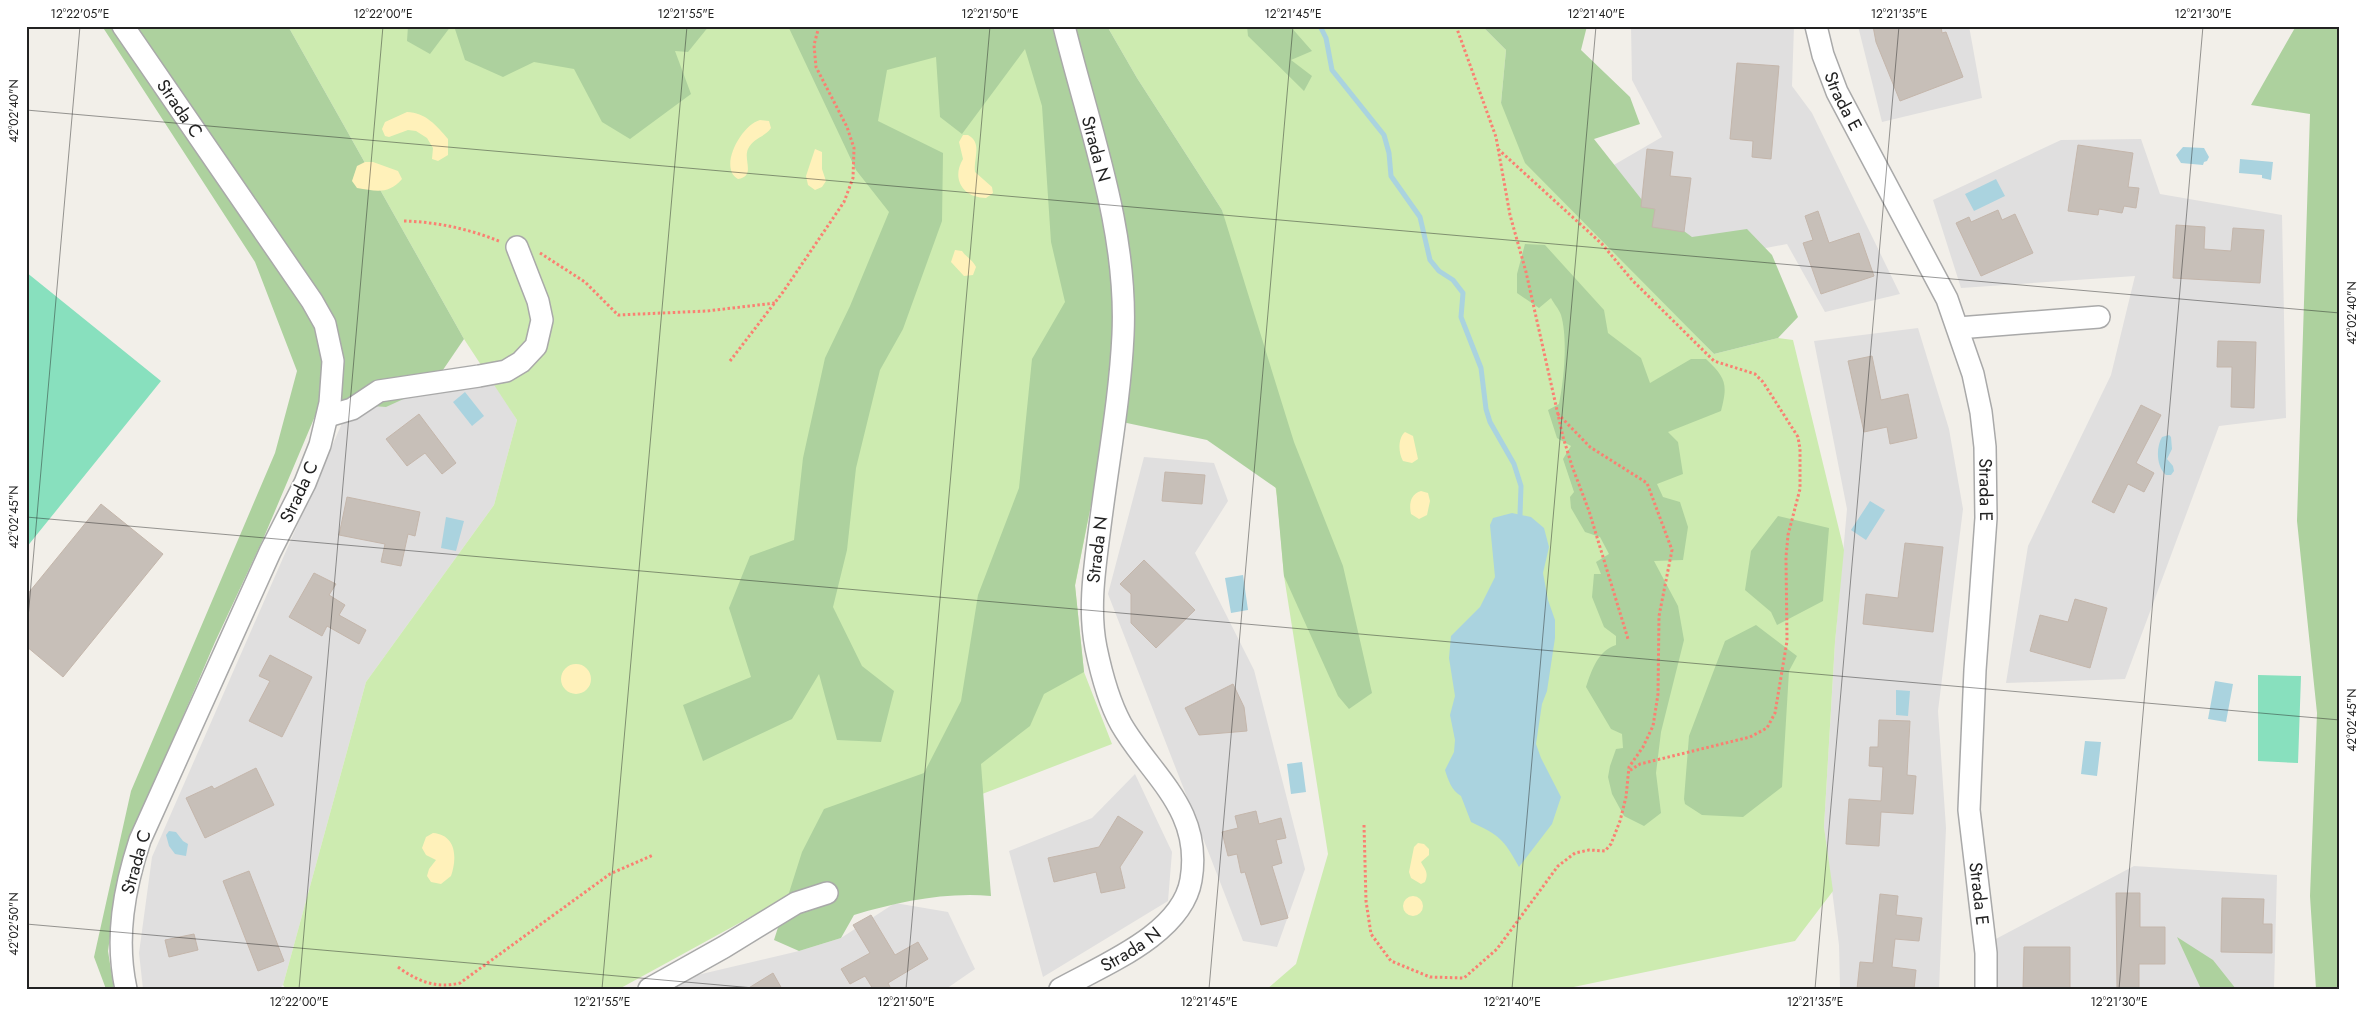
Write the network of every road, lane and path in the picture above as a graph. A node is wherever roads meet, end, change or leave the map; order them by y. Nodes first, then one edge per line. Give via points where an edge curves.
1 (123, 26) edge
2 (819, 26) edge
3 (1064, 26) edge
4 (1456, 26) edge
5 (1816, 26) edge
6 (1498, 148) junction
7 (404, 221) dead end
8 (517, 247) junction
9 (774, 303) junction
10 (2099, 317) dead end
11 (1958, 328) junction
12 (730, 361) dead end
13 (1558, 414) junction
14 (328, 416) junction
15 (1628, 639) dead end
16 (1635, 758) junction
17 (1640, 764) junction
18 (1629, 771) junction
19 (1364, 825) dead end
20 (653, 855) dead end
21 (827, 893) dead end
22 (398, 967) dead end
23 (126, 989) edge
24 (649, 989) edge
25 (1060, 989) edge
26 (1986, 989) edge

1 - 14 street, Strada C via 319,313 333,361
2 - 9 path via 814,45 816,67 847,127 854,148 853,178 844,202
3 - 25 street, Strada N via 1111,207 1123,299 1121,367 1094,570 1092,611 1096,647 1104,680 1121,723 1177,802 1188,834 1192,865 1188,892 1171,919 1125,953
4 - 6 path
5 - 11 street, Strada E via 1837,92 1938,280
6 - 13 path via 1510,215
6 - 17 path via 1602,244 1632,280 1714,361 1755,374 1798,437 1800,489 1788,535 1787,641 1776,713 1767,728 1750,737
7 - 8 path via 450,226
8 - 9 path via 539,252 585,282 618,315 707,311
8 - 14 street via 542,320 536,346 522,362 506,371 379,391 352,409
9 - 12 path
10 - 11 street
11 - 26 street, Strada E via 1977,392 1986,464 1986,518 1968,810 1986,953
13 - 15 path
13 - 16 path via 1590,446 1647,483 1672,550 1659,616 1658,694 1653,726
14 - 23 street, Strada C via 313,464 140,840 122,910 121,960
16 - 17 path
16 - 18 path
17 - 18 path
18 - 19 path via 1626,797 1611,844 1605,851 1575,853 1558,866 1497,949 1464,978 1430,976 1391,961 1371,934 1366,901
20 - 22 path via 610,874 460,983 432,985
21 - 24 street via 796,904

